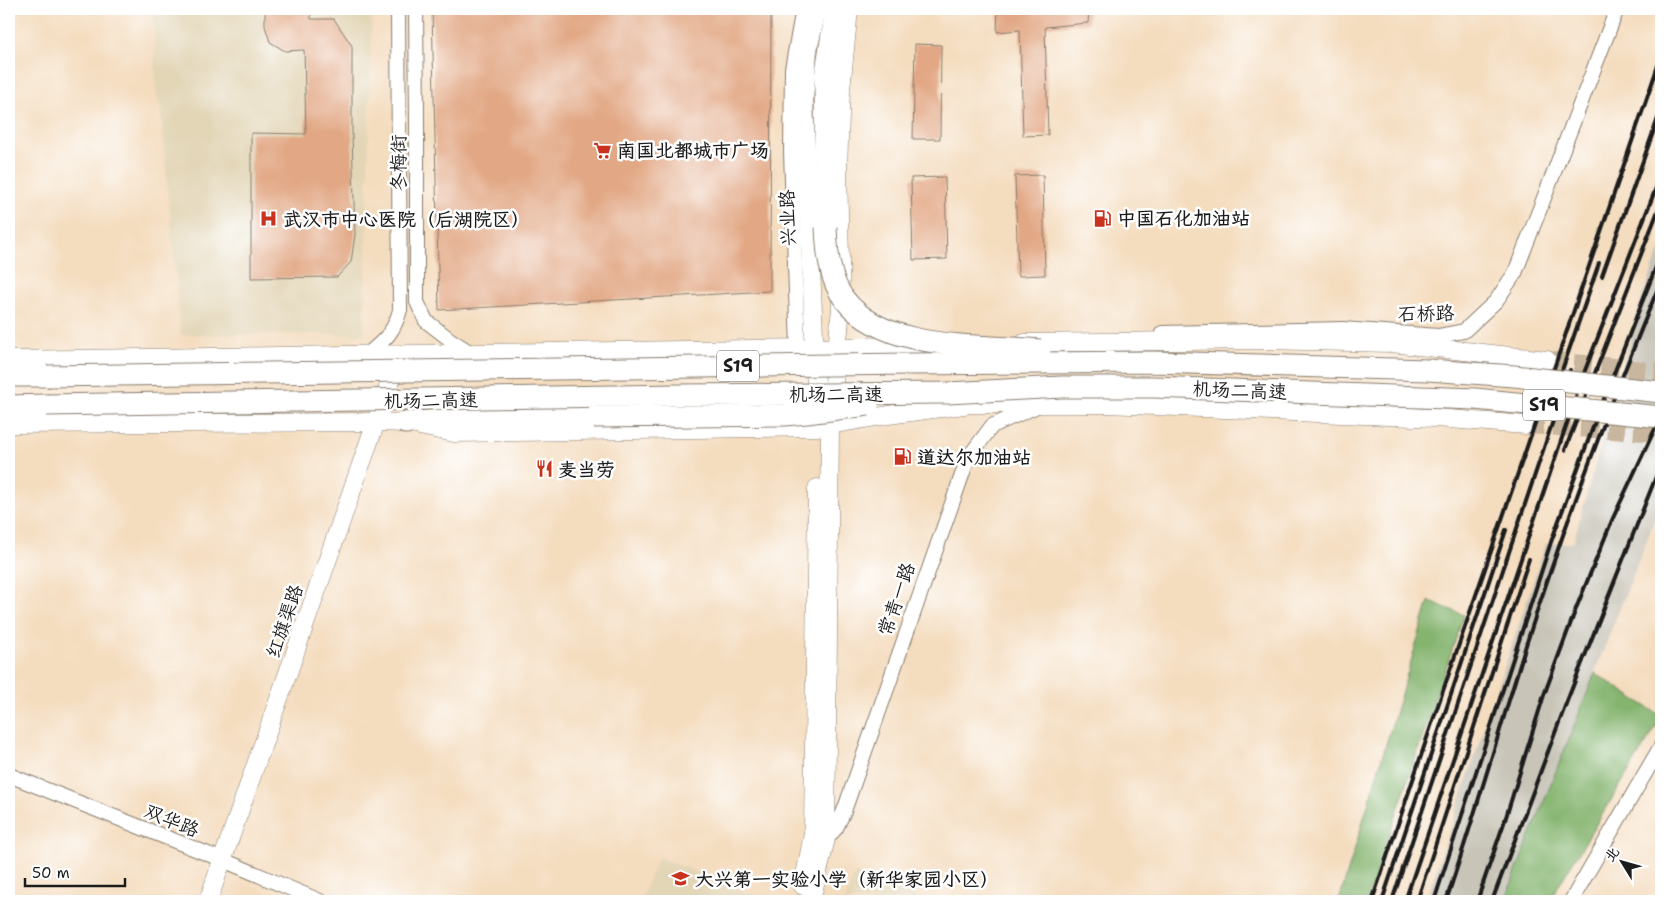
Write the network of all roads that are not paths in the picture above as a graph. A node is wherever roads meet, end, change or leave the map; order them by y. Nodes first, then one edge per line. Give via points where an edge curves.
1 (398, 9) edge
2 (416, 9) edge
3 (803, 9) edge
4 (817, 9) edge
5 (836, 9) edge
6 (849, 9) edge
7 (1617, 9) edge
8 (1088, 343) junction
9 (839, 347) junction
10 (805, 348) junction
11 (471, 353) junction
12 (368, 354) junction
13 (400, 354) junction
14 (9, 360) edge
15 (1547, 360) tunnel mouth
16 (1154, 362) junction
17 (9, 376) edge
18 (1661, 392) edge
19 (948, 393) junction
20 (1041, 404) junction
21 (9, 406) edge
22 (1661, 417) edge
23 (376, 422) junction
24 (405, 423) junction
25 (9, 424) edge
26 (1526, 425) tunnel mouth
27 (824, 426) junction
28 (1661, 746) edge
29 (9, 775) edge
30 (826, 838) junction
31 (223, 860) junction
32 (208, 901) edge
33 (320, 901) edge
34 (800, 901) edge
35 (811, 901) edge
36 (1571, 901) edge

1 - 12 street, 冬梅街 via 400,310 387,338
2 - 11 street, 冬梅街 via 417,302 426,321
3 - 10 street via 792,69 791,152
4 - 10 main road, 兴业路 via 808,50 804,100
5 - 16 highway, bridge via 826,78 826,227 827,254 844,300 880,328 904,337
6 - 9 main road via 838,168 842,272
7 - 8 street, 石桥路 via 1515,273 1496,300 1464,331 1438,336 1343,329 1188,332 1107,335
8 - 9 main road
8 - 15 main road via 1261,340 1391,343
9 - 10 main road
9 - 27 main road
10 - 11 main road
10 - 27 main road, 兴业路
11 - 13 main road
12 - 13 main road
12 - 14 main road
13 - 23 main road, 红旗渠路
16 - 17 highway, 机场二高速 / S19, bridge
16 - 18 highway, 机场二高速 / S19, bridge via 1428,370
19 - 21 highway, 机场二高速 / S19, bridge
19 - 22 highway, 机场二高速 / S19, bridge via 1153,387 1426,396
19 - 24 highway, bridge via 807,413 452,418
20 - 26 main road via 1349,414
20 - 27 main road via 971,404
20 - 30 street, 常青一路 via 992,426 968,458 844,811 836,828
23 - 24 main road
23 - 25 main road
23 - 31 main road, 红旗渠路
24 - 27 main road via 454,433
27 - 30 main road, 常青一路
27 - 34 main road via 812,834
28 - 36 street
29 - 31 street, 双华路
30 - 35 main road, 常青一路
31 - 32 main road, 红旗渠路
31 - 33 street, 双华路

